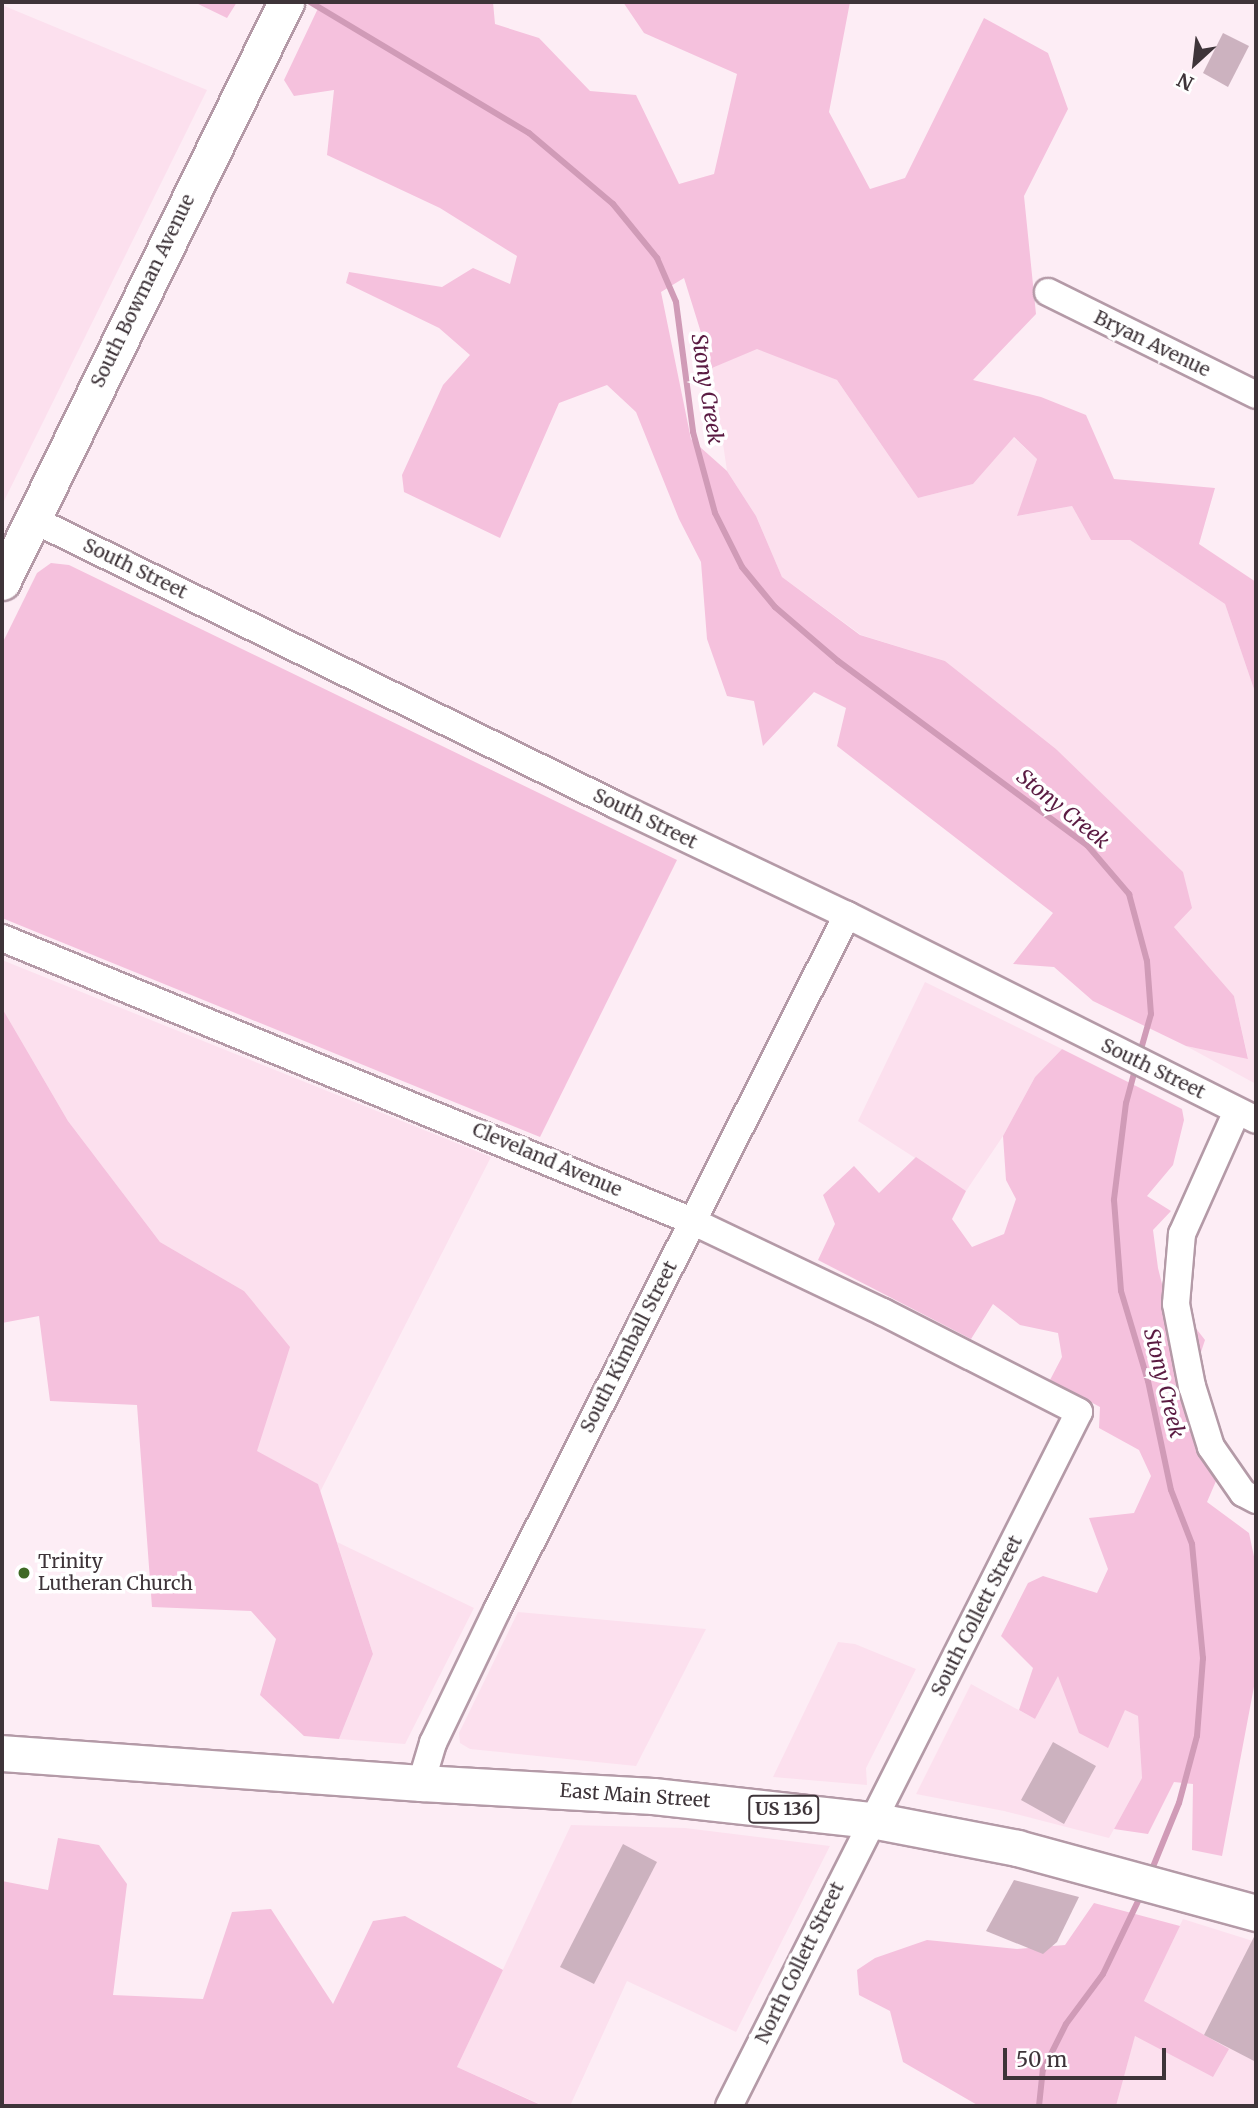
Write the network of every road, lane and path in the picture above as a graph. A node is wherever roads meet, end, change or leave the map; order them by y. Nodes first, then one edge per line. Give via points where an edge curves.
1 (280, 15) edge
2 (1048, 292) dead end
3 (1256, 395) edge
4 (32, 519) junction
5 (2, 582) edge
6 (847, 915) junction
7 (2, 938) edge
8 (1247, 1115) edge
9 (692, 1221) junction
10 (1079, 1412) joint
11 (1250, 1497) edge
12 (2, 1753) edge
13 (421, 1783) junction
14 (872, 1820) junction
15 (1256, 1913) edge
16 (729, 2106) edge

1 - 4 main road, South Bowman Avenue
2 - 3 street, Bryan Avenue
4 - 5 main road, South Bowman Avenue
4 - 6 street, South Street
6 - 8 street, South Street
6 - 9 street, South Kimball Street
7 - 9 street, Cleveland Avenue
8 - 11 street via 1182,1234 1176,1304 1192,1386 1211,1447
9 - 10 street, Cleveland Avenue
9 - 13 street, South Kimball Street via 444,1719
10 - 14 street, South Collett Street
12 - 13 main road, East Main Street / US 136
13 - 14 main road, East Main Street / US 136 via 653,1796
14 - 15 main road, East Main Street / US 136 via 1017,1847
14 - 16 street, North Collett Street

